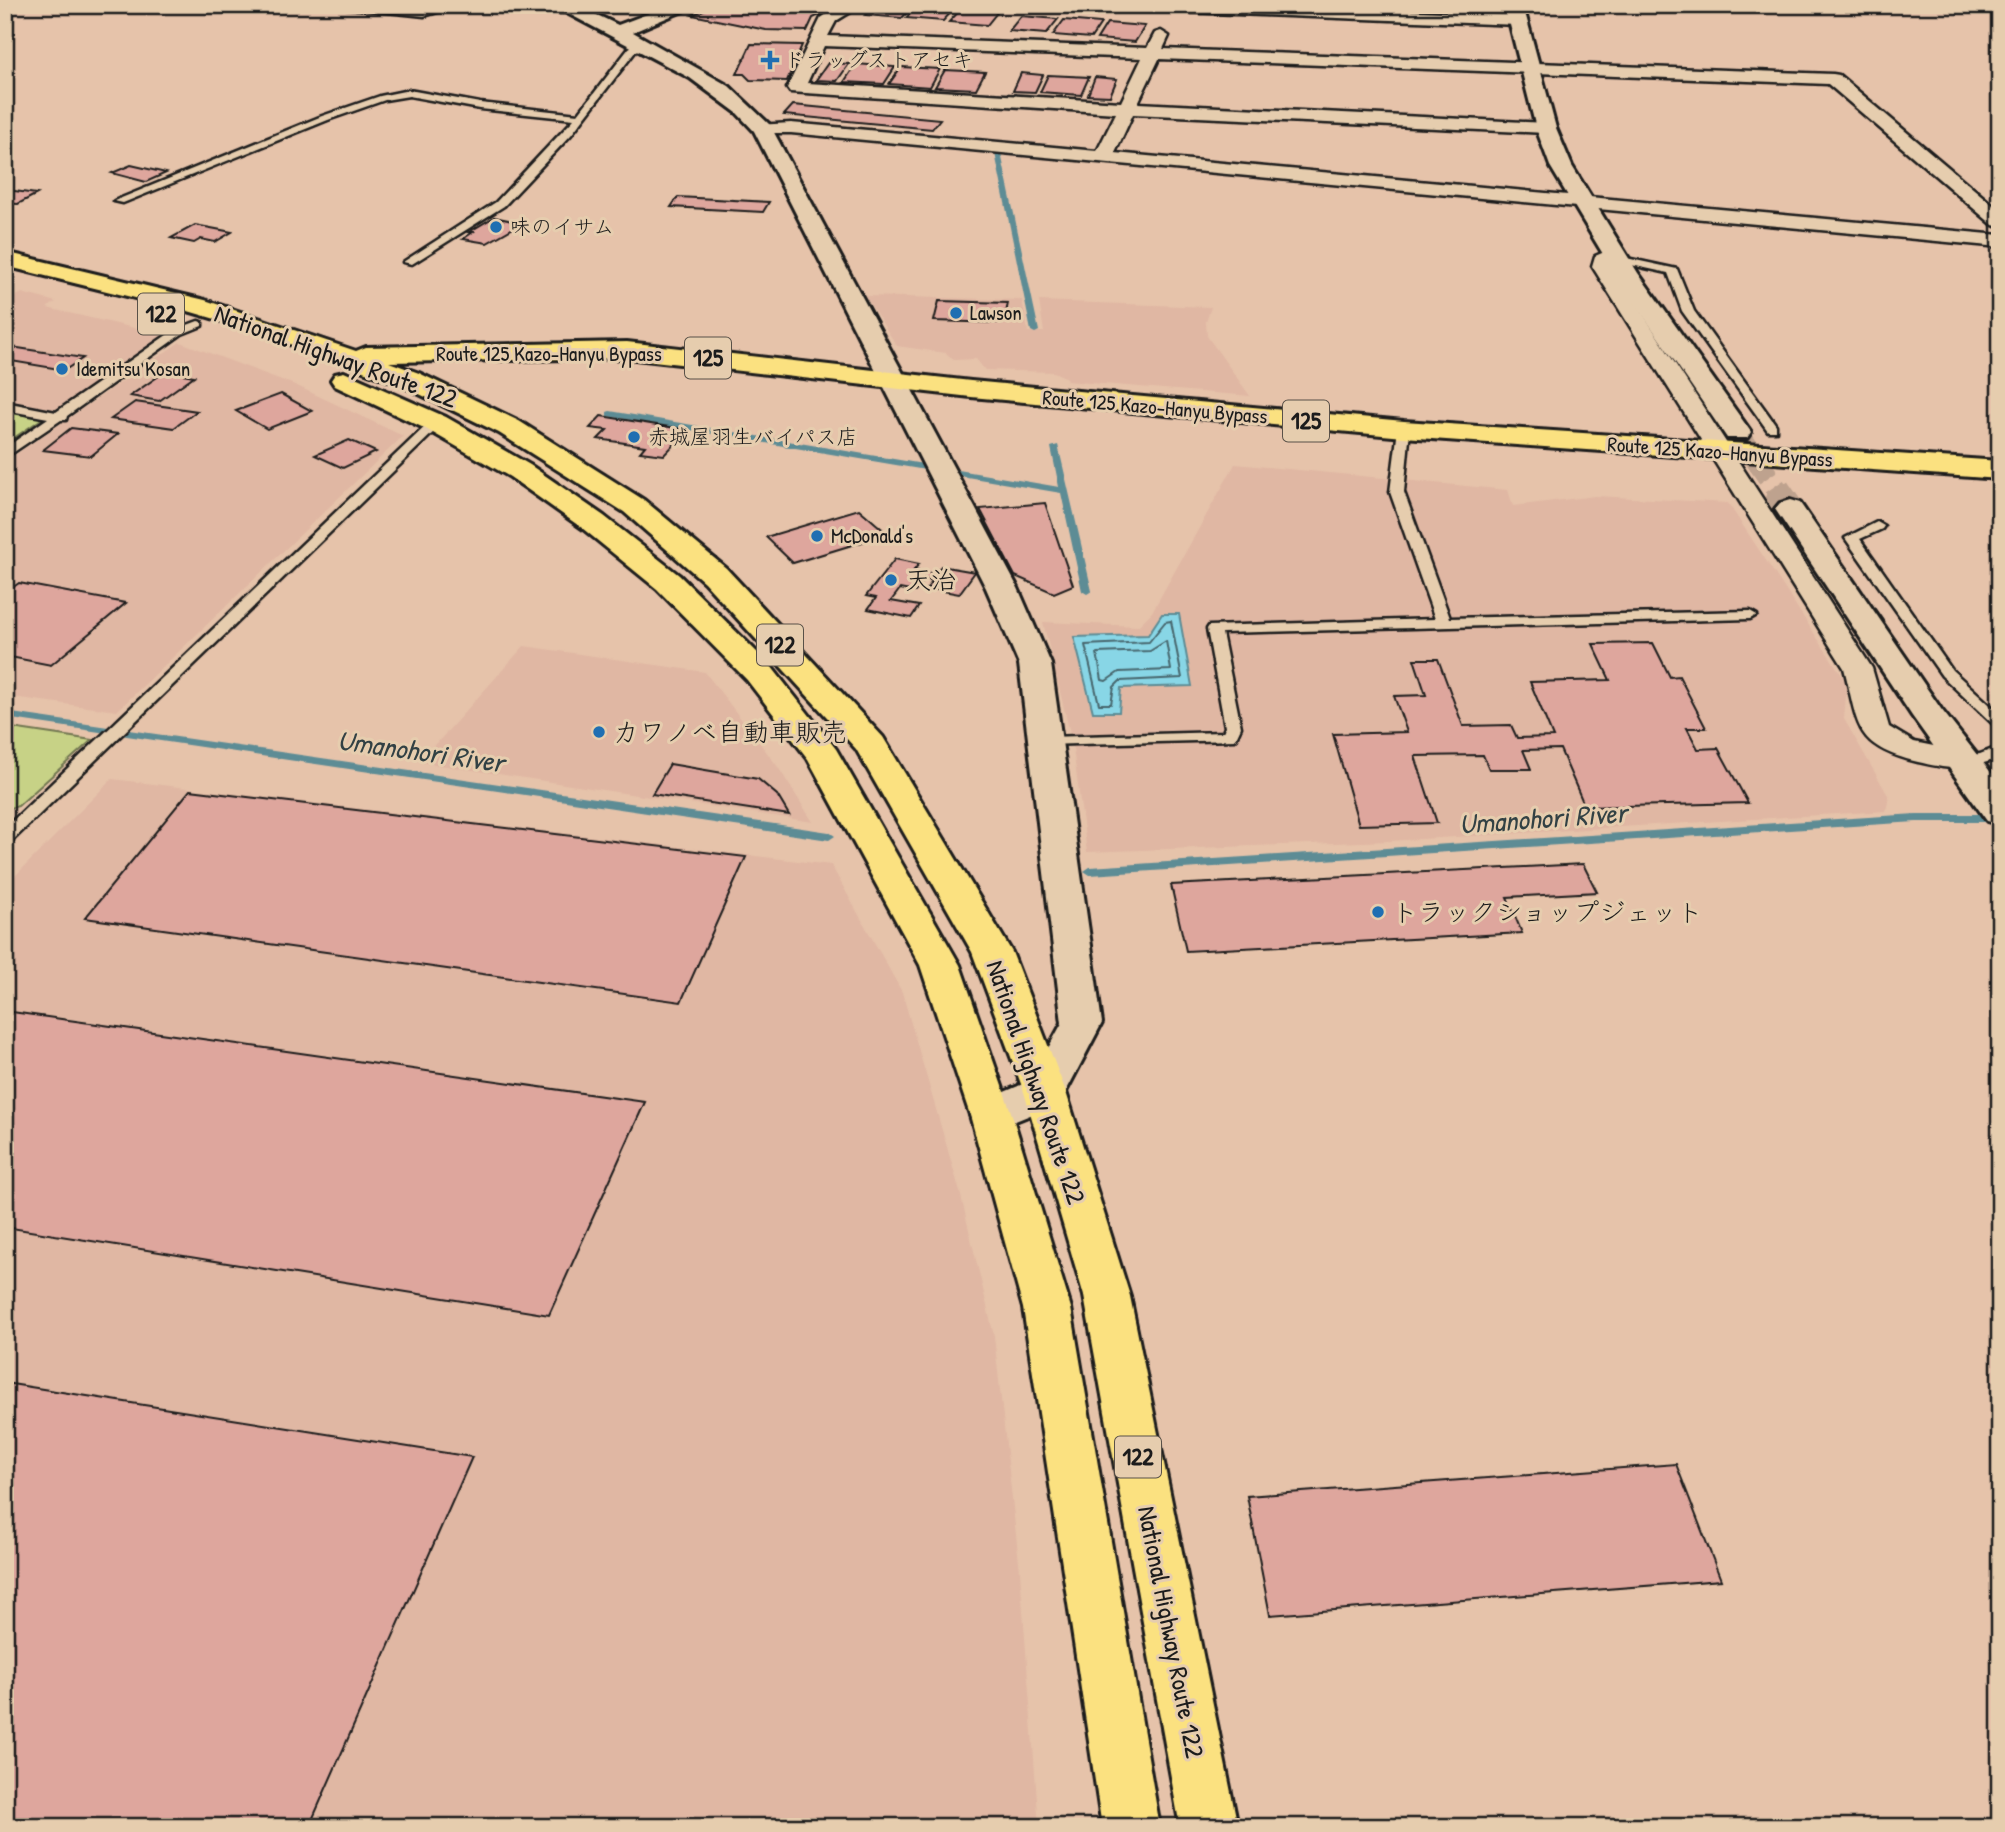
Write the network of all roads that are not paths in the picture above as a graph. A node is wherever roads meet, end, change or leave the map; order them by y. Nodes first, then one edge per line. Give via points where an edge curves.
1 (326, 5) edge
2 (688, 5) edge
3 (854, 5) edge
4 (1134, 5) edge
5 (1174, 7) edge
6 (567, 8) edge
7 (1516, 13) edge
8 (617, 32) junction
9 (818, 41) junction
10 (640, 45) junction
11 (1152, 54) junction
12 (1532, 67) junction
13 (1127, 108) junction
14 (581, 117) junction
15 (1546, 128) junction
16 (762, 129) junction
17 (1103, 158) junction
18 (119, 201) dead end
19 (1583, 201) junction
20 (2000, 221) edge
21 (2000, 241) edge
22 (1616, 256) junction
23 (5, 259) edge
24 (408, 262) dead end
25 (5, 275) edge
26 (198, 324) junction
27 (522, 351) junction
28 (350, 356) junction
29 (313, 366) junction
30 (893, 380) junction
31 (5, 406) edge
32 (445, 410) junction
33 (62, 417) junction
34 (1772, 428) dead end
35 (1404, 429) junction
36 (1728, 442) junction
37 (5, 454) edge
38 (2000, 470) edge
39 (1790, 509) tunnel mouth
40 (1877, 526) dead end
41 (1750, 615) dead end
42 (1444, 623) junction
43 (2000, 723) edge
44 (1047, 742) junction
45 (2000, 751) edge
46 (1962, 760) junction
47 (2000, 813) edge
48 (5, 838) edge
49 (1045, 1092) junction
50 (991, 1115) junction
51 (1130, 1827) edge
52 (1209, 1827) edge

1 - 6 lane via 424,13 447,7
2 - 8 street
3 - 9 street via 829,18
4 - 5 street
5 - 7 street
5 - 11 street
6 - 8 street
7 - 12 street
8 - 10 street
9 - 11 street
9 - 13 street via 796,88
10 - 14 lane
10 - 16 street via 727,93 745,106
11 - 12 street
11 - 13 street
12 - 15 street
12 - 20 street via 1833,79
13 - 15 street
13 - 17 street
14 - 18 lane via 409,93 325,118
14 - 24 lane via 500,204
15 - 19 street via 1561,166
16 - 17 street
16 - 30 street
17 - 19 street
19 - 21 street
19 - 22 street
22 - 34 lane via 1673,271 1688,312
22 - 36 street
23 - 28 highway, National Highway Route 122 / 122 via 196,305
25 - 26 highway, National Highway Route 122 / 122
26 - 29 highway, National Highway Route 122 / 122
26 - 33 lane via 178,332
27 - 28 highway, Route 125 Kazo-Hanyu Bypass / 125
27 - 30 highway, Route 125 Kazo-Hanyu Bypass / 125 via 627,351
27 - 32 highway via 467,371 458,379
28 - 29 highway, Route 125 Kazo-Hanyu Bypass / 125
28 - 32 highway, National Highway Route 122 / 122
29 - 32 highway, National Highway Route 122 / 122
30 - 35 highway, Route 125 Kazo-Hanyu Bypass / 125
30 - 44 street via 1002,589 1035,663
31 - 33 lane
32 - 48 lane
32 - 49 highway, National Highway Route 122 / 122 via 509,427 634,506 715,575 870,744 992,952
32 - 50 highway, National Highway Route 122 / 122 via 668,582 759,673 824,757 940,965
33 - 37 lane
35 - 36 highway, Route 125 Kazo-Hanyu Bypass / 125
35 - 42 lane via 1397,492
36 - 38 highway, Route 125 Kazo-Hanyu Bypass / 125
36 - 46 street via 1858,668 1876,732 1912,751
39 - 46 street
40 - 43 lane via 1852,538 1947,673
41 - 42 lane
42 - 44 lane via 1214,629 1233,727 1229,737
44 - 49 street via 1082,1023
45 - 46 lane via 1983,759
46 - 47 street
49 - 50 street
49 - 52 highway, National Highway Route 122 / 122 via 1107,1296
50 - 51 highway, National Highway Route 122 / 122 via 1047,1308

